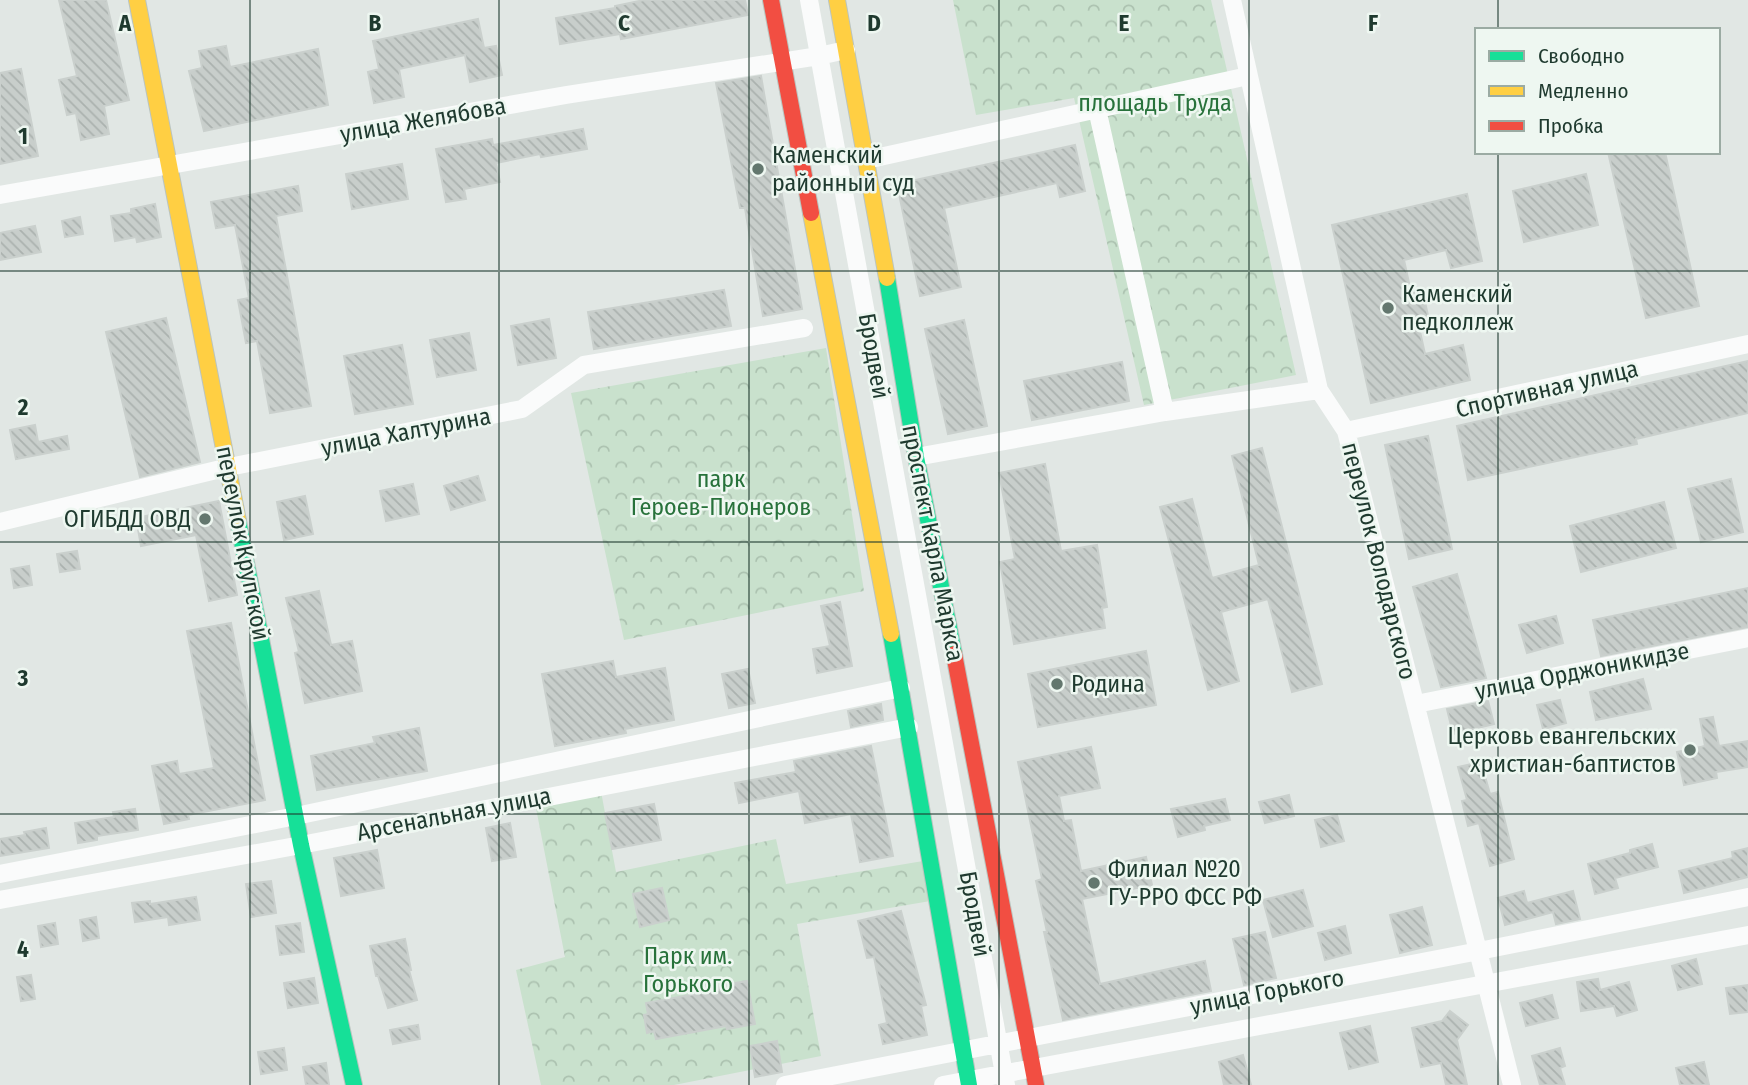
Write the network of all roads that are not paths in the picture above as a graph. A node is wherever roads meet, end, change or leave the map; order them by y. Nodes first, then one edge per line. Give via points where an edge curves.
1 (137, 0) edge
2 (771, 0) edge
3 (809, 0) edge
4 (837, 0) edge
5 (1232, 0) edge
6 (846, 50) junction
7 (820, 56) junction
8 (783, 62) junction
9 (1248, 76) junction
10 (1097, 109) junction
11 (866, 160) junction
12 (170, 165) junction
13 (0, 195) edge
14 (804, 328) dead end
15 (1748, 344) edge
16 (1319, 390) junction
17 (1165, 412) junction
18 (1346, 431) junction
19 (916, 457) junction
20 (229, 467) junction
21 (0, 522) edge
22 (1748, 638) edge
23 (901, 688) junction
24 (1416, 704) junction
25 (908, 727) junction
26 (296, 816) junction
27 (301, 845) junction
28 (0, 874) edge
29 (1748, 897) edge
30 (0, 900) edge
31 (1748, 935) edge
32 (1479, 951) junction
33 (1488, 984) junction
34 (1028, 1039) junction
35 (999, 1044) junction
36 (963, 1051) junction
37 (1034, 1077) edge
38 (1005, 1079) edge
39 (969, 1082) edge
40 (354, 1085) edge
41 (785, 1085) edge
42 (943, 1085) edge
43 (1512, 1085) edge

1 - 12 street, переулок Крупской
2 - 8 street
3 - 7 street, Бродвей
4 - 6 street, проспект Карла Маркса
5 - 9 street, переулок Володарского
6 - 7 street, улица Желябова
6 - 11 street, проспект Карла Маркса
7 - 8 street, улица Желябова
7 - 35 street, Бродвей
8 - 12 street, улица Желябова
8 - 23 street
9 - 10 street
9 - 16 street, переулок Володарского
10 - 11 street
10 - 17 street
11 - 19 street, проспект Карла Маркса
12 - 13 street, улица Желябова
12 - 20 street, переулок Крупской
14 - 20 street, улица Халтурина via 584,365 522,408
15 - 18 street, Спортивная улица
16 - 17 street
16 - 18 street, переулок Володарского
17 - 19 street
18 - 24 street, переулок Володарского
19 - 34 street, проспект Карла Маркса
20 - 21 street, улица Халтурина
20 - 26 street, переулок Крупской
22 - 24 street, улица Орджоникидзе
23 - 25 street
23 - 26 street, Арсенальная улица
24 - 32 street, переулок Володарского
25 - 27 street, Арсенальная улица
25 - 36 street
26 - 27 street, переулок Крупской
26 - 28 street, Арсенальная улица
27 - 30 street, Арсенальная улица
27 - 40 street, переулок Крупской
29 - 32 street, улица Горького
31 - 33 street, улица Горького
32 - 33 street, переулок Володарского
32 - 34 street, улица Горького
33 - 37 street, улица Горького
33 - 43 street, переулок Володарского
34 - 35 street, улица Горького
34 - 37 street, проспект Карла Маркса
35 - 36 street, улица Горького
35 - 38 street, Бродвей
36 - 39 street
36 - 41 street, улица Горького
37 - 38 street, улица Горького
38 - 39 street, улица Горького
39 - 42 street, улица Горького

